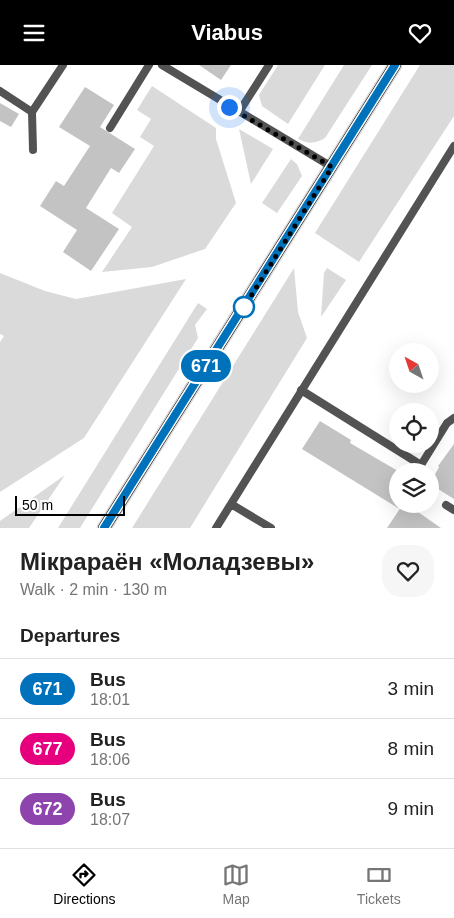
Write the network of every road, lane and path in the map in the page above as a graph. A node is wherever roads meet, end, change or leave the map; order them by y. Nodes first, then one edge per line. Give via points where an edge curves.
1 (63, 65) edge
2 (149, 65) edge
3 (163, 65) edge
4 (269, 65) edge
5 (395, 65) edge
6 (0, 91) edge
7 (32, 112) junction
8 (239, 112) junction
9 (110, 129) dead end
10 (454, 146) edge
11 (33, 150) dead end
12 (332, 167) junction
13 (301, 390) junction
14 (452, 422) edge
15 (231, 503) junction
16 (446, 505) dead end
17 (454, 510) edge
18 (104, 528) edge
19 (216, 528) edge
20 (270, 528) edge

1 - 7 lane
2 - 9 lane
3 - 8 lane
4 - 8 lane
5 - 12 main road
6 - 7 lane
7 - 11 lane
8 - 12 lane
10 - 13 lane
12 - 18 main road
13 - 14 lane via 421,465
13 - 15 lane
15 - 19 lane
15 - 20 lane
16 - 17 lane

